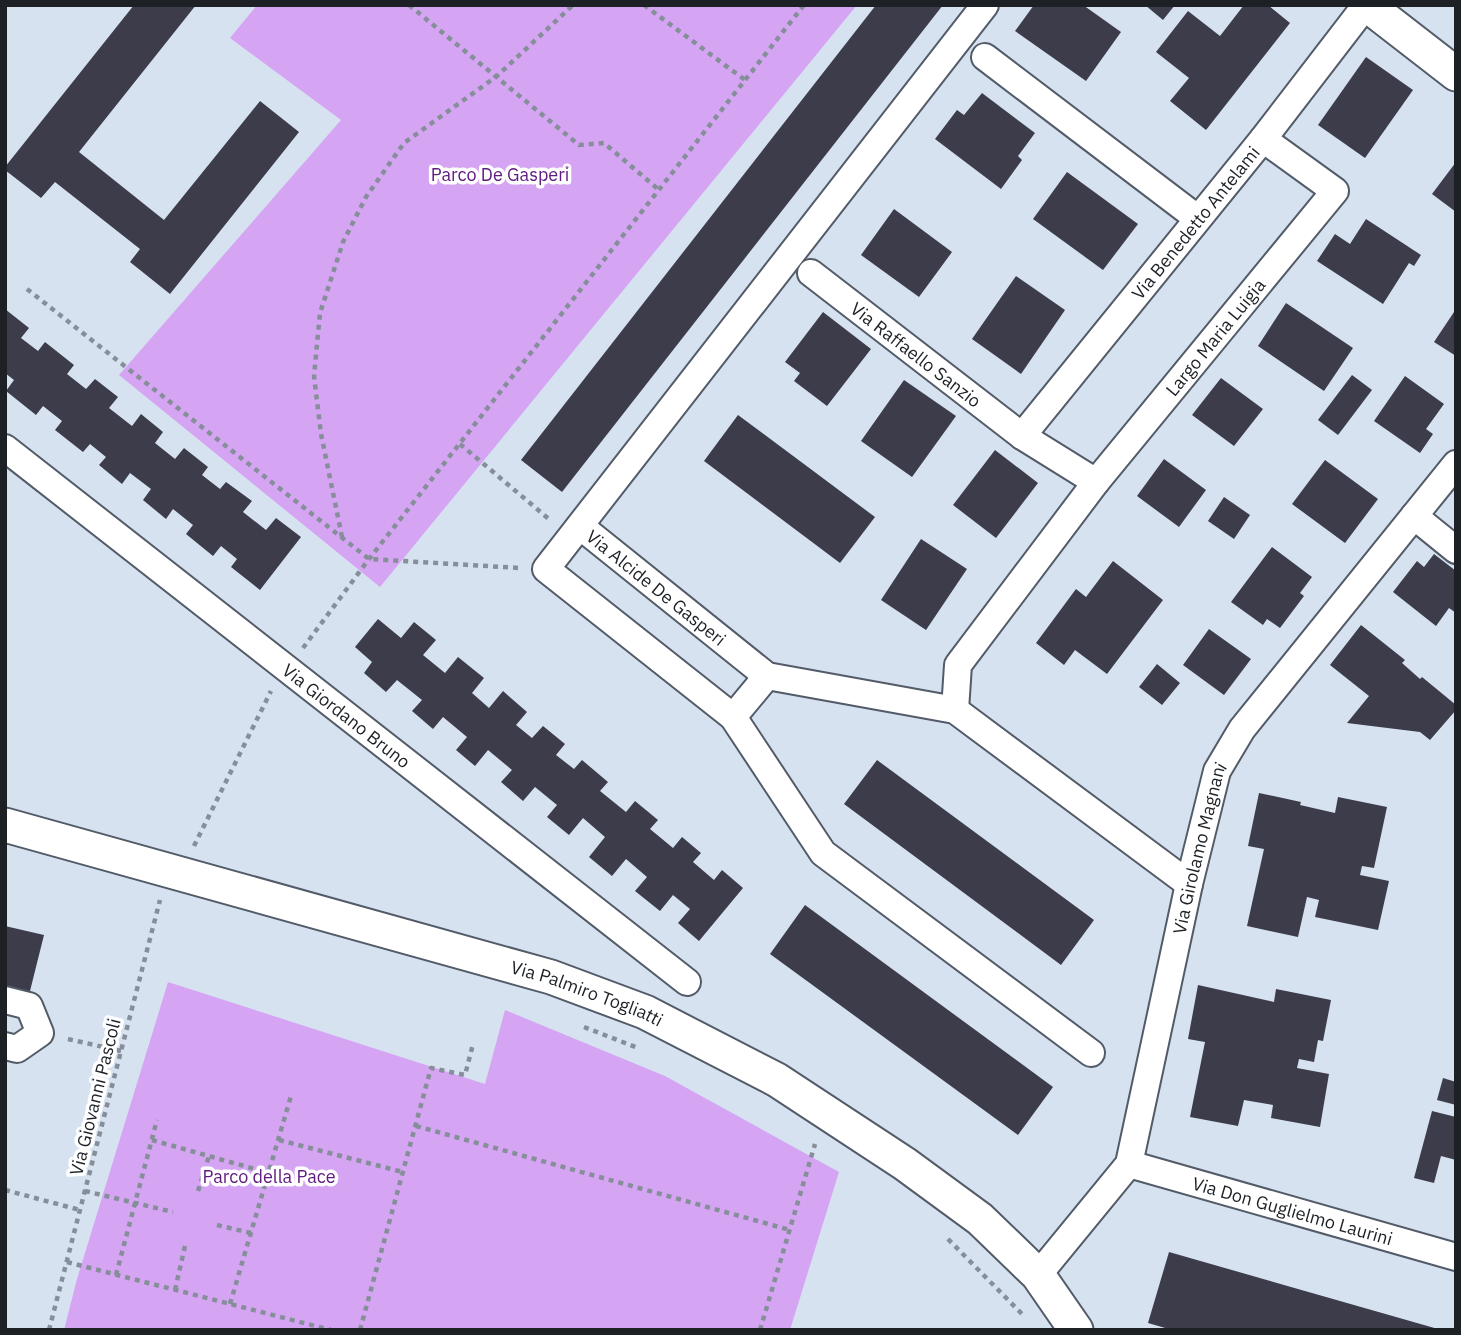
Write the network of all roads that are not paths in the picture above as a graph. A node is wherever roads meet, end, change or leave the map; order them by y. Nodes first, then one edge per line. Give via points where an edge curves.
1 (985, 5) edge
2 (1366, 5) edge
3 (985, 57) dead end
4 (1449, 60) edge
5 (1263, 139) junction
6 (1197, 218) junction
7 (811, 273) dead end
8 (1022, 436) junction
9 (5, 448) edge
10 (1456, 464) edge
11 (1096, 482) junction
12 (1414, 516) junction
13 (576, 531) junction
14 (1456, 550) edge
15 (767, 676) junction
16 (956, 710) junction
17 (733, 717) junction
18 (5, 825) edge
19 (1189, 884) junction
20 (687, 982) dead end
21 (5, 1000) edge
22 (5, 1046) edge
23 (1091, 1053) dead end
24 (1129, 1164) junction
25 (1456, 1257) edge
26 (1038, 1275) junction
27 (1076, 1330) edge

1 - 13 street
2 - 4 street
2 - 5 street, Via Benedetto Antelami
3 - 6 street
5 - 6 street, Via Benedetto Antelami
5 - 11 street, Largo Maria Luigia via 1335,191
6 - 8 street, Via Benedetto Antelami
7 - 8 street, Via Raffaello Sanzio
8 - 11 street
9 - 20 street, Via Giordano Bruno
10 - 12 street, Via Girolamo Magnani
11 - 16 street via 958,665
12 - 14 street
12 - 19 street, Via Girolamo Magnani via 1242,729 1217,771
13 - 15 street, Via Alcide De Gasperi
13 - 17 street, Via Alcide De Gasperi via 546,569
15 - 16 street, Via Alcide De Gasperi
15 - 17 street
16 - 19 street, Via Alcide De Gasperi
17 - 23 street via 823,853
18 - 26 street, Via Palmiro Togliatti via 551,977 645,1012 777,1080 905,1164 980,1219
19 - 24 street, Via Girolamo Magnani
21 - 22 street via 29,1006 40,1033 17,1049
24 - 25 street, Via Don Guglielmo Laurini
24 - 26 street, Via Girolamo Magnani
26 - 27 street, Via Palmiro Togliatti

